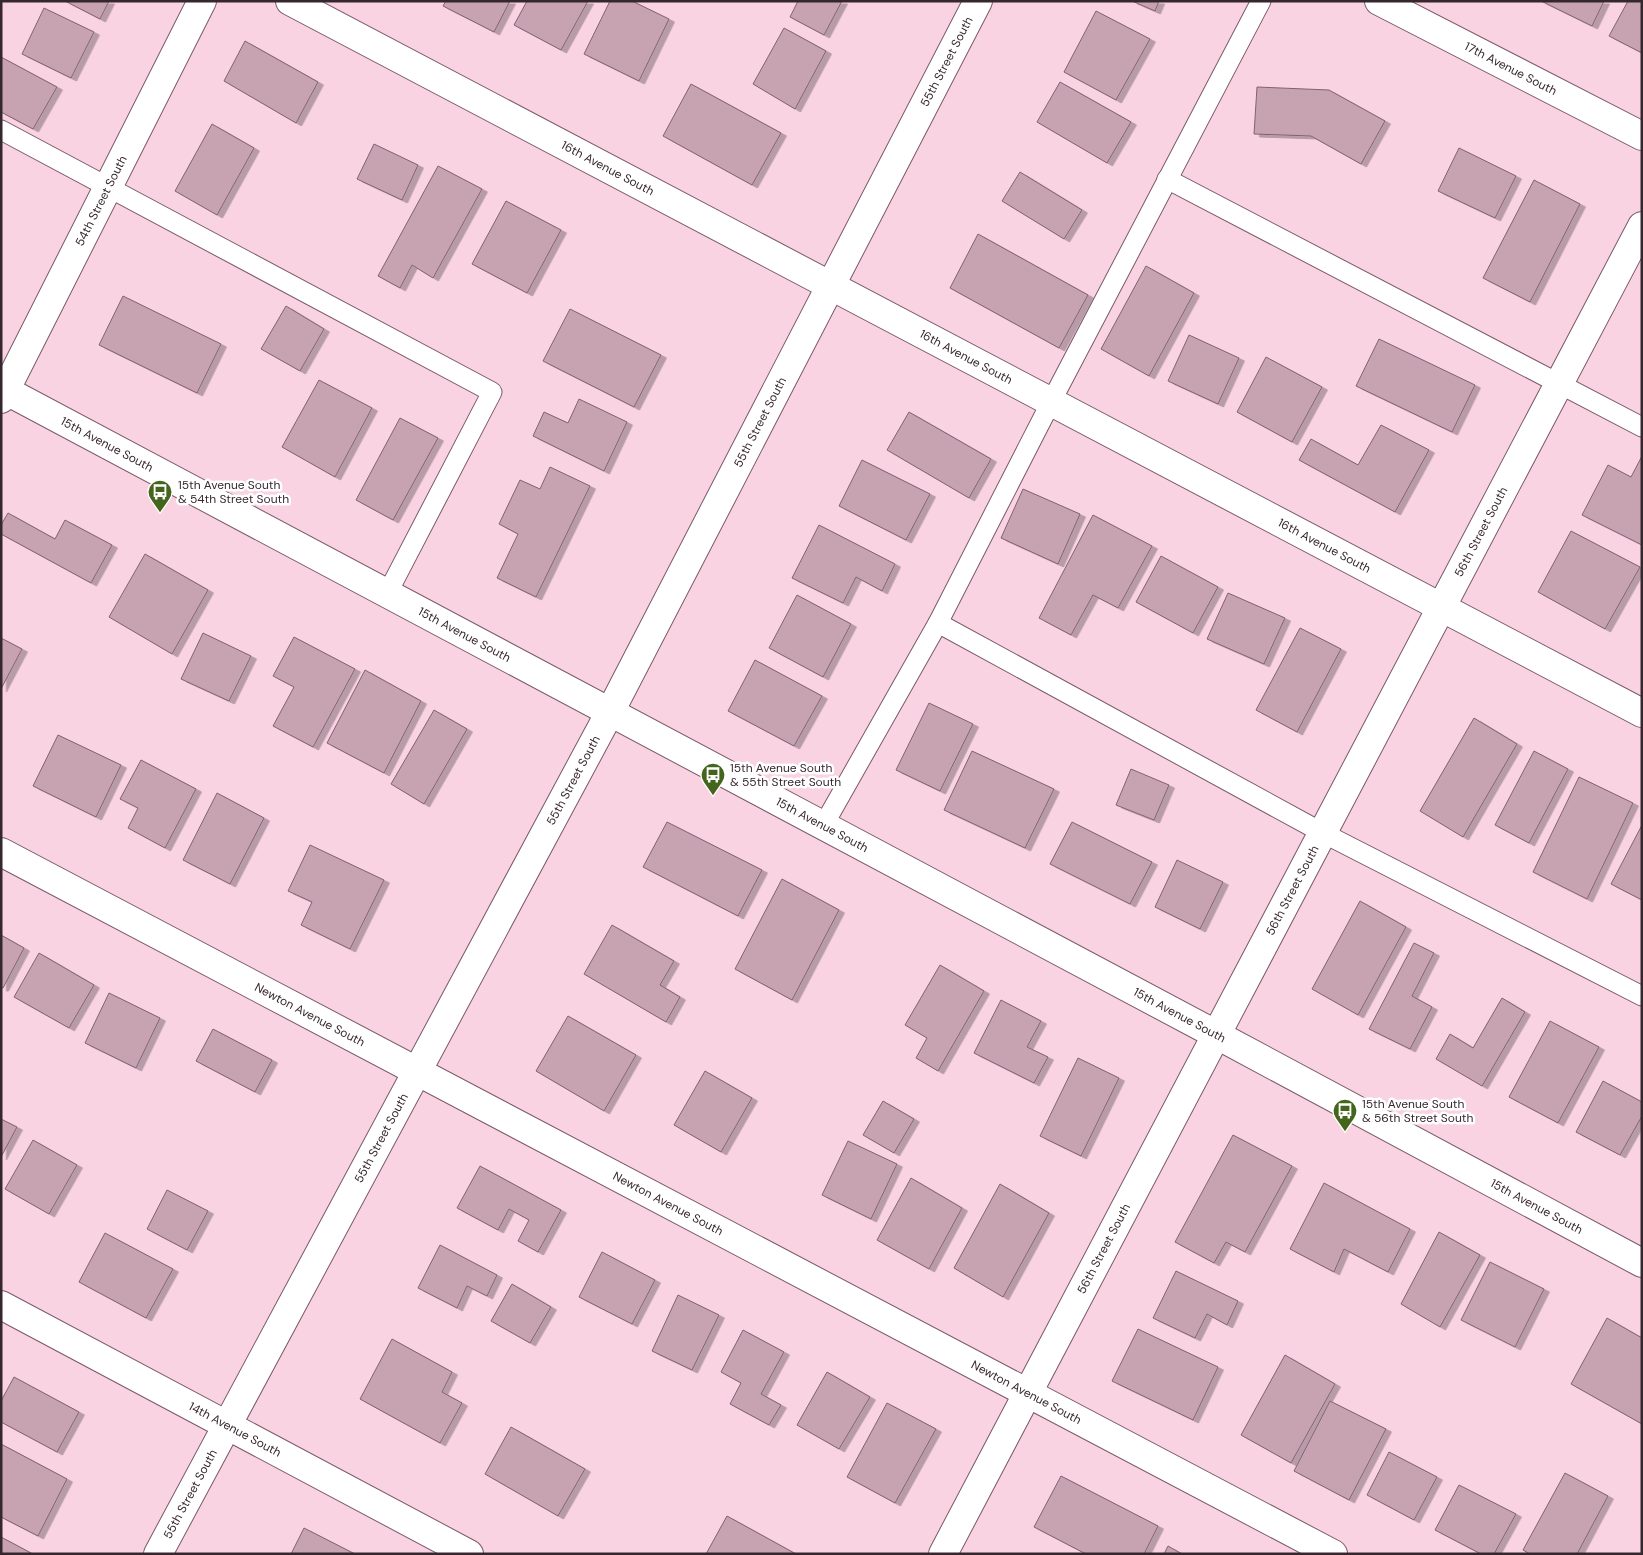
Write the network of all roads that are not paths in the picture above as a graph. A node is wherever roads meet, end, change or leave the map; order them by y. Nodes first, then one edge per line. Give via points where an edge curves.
1 (202, 1) edge
2 (290, 1) edge
3 (978, 1) edge
4 (1261, 1) edge
5 (1379, 1) edge
6 (1, 130) edge
7 (1642, 136) edge
8 (1168, 179) junction
9 (109, 187) junction
10 (1642, 226) edge
11 (829, 285) junction
12 (1559, 384) junction
13 (3, 393) edge
14 (1051, 402) junction
15 (1642, 427) edge
16 (387, 594) junction
17 (1441, 607) junction
18 (938, 623) junction
19 (610, 712) junction
20 (1642, 713) edge
21 (824, 826) junction
22 (1323, 833) junction
23 (1, 852) edge
24 (1642, 996) edge
25 (1217, 1034) junction
26 (417, 1070) junction
27 (1642, 1264) edge
28 (1, 1305) edge
29 (1028, 1393) junction
30 (226, 1424) junction
31 (158, 1554) edge
32 (469, 1554) edge
33 (943, 1554) edge
34 (1334, 1554) edge

1 - 9 street, 54th Street South
2 - 11 street, 16th Avenue South
3 - 11 street, 55th Street South
4 - 8 lane
5 - 7 street, 17th Avenue South
6 - 9 lane
8 - 12 lane
8 - 14 lane
9 - 13 street, 54th Street South
9 - 16 lane via 492,392
10 - 12 street, 56th Street South
11 - 14 street, 16th Avenue South
11 - 19 street, 55th Street South
12 - 15 lane
12 - 17 street, 56th Street South
13 - 16 street, 15th Avenue South
14 - 17 street, 16th Avenue South
14 - 18 lane
16 - 19 street, 15th Avenue South
17 - 20 street, 16th Avenue South
17 - 22 street, 56th Street South
18 - 21 lane
18 - 22 lane
19 - 21 street, 15th Avenue South
19 - 26 street, 55th Street South
21 - 25 street, 15th Avenue South
22 - 24 lane
22 - 25 street, 56th Street South
23 - 26 street, Newton Avenue South
25 - 27 street, 15th Avenue South
25 - 29 street, 56th Street South
26 - 29 street, Newton Avenue South
26 - 30 street, 55th Street South
28 - 30 street, 14th Avenue South
29 - 33 street, 56th Street South
29 - 34 street, Newton Avenue South
30 - 31 street, 55th Street South
30 - 32 street, 14th Avenue South

